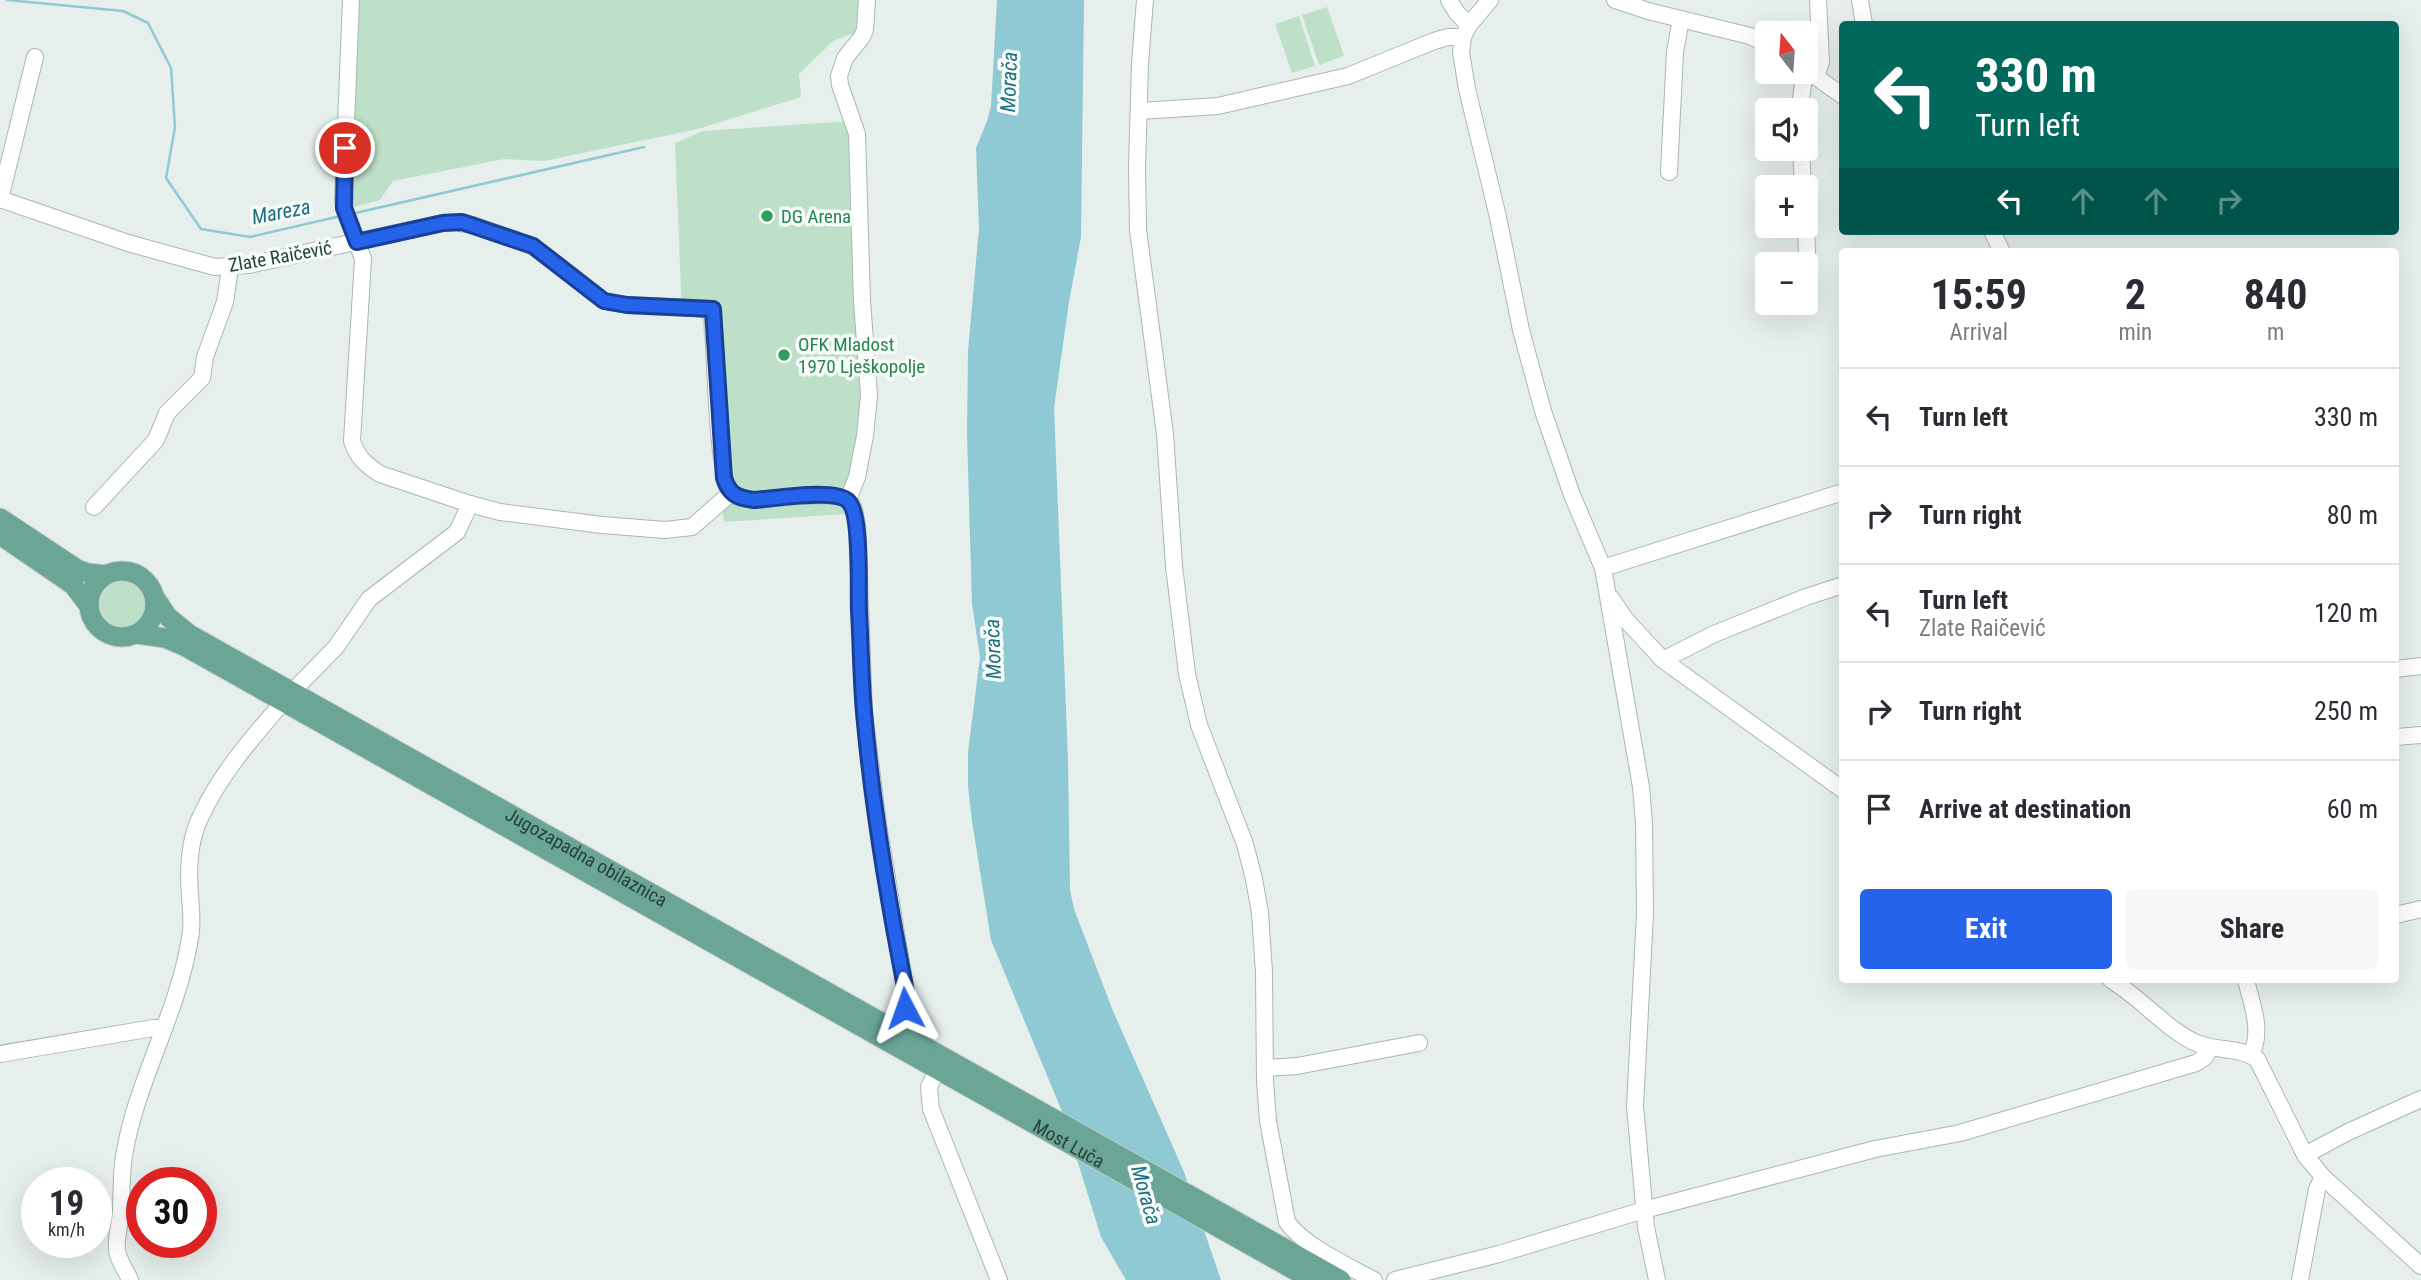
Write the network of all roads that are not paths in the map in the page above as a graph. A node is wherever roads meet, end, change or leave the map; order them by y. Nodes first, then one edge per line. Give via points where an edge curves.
1 (351, 0) edge
2 (867, 0) edge
3 (1145, 0) edge
4 (1449, 0) edge
5 (1490, 0) edge
6 (1615, 0) edge
7 (1818, 0) edge
8 (1860, 0) edge
9 (1681, 19) junction
10 (1864, 21) edge
11 (1466, 31) junction
12 (1755, 38) edge
13 (35, 57) dead end
14 (1818, 65) edge
15 (1818, 79) edge
16 (1839, 93) edge
17 (1139, 111) junction
18 (1669, 172) dead end
19 (0, 199) edge
20 (357, 242) junction
21 (230, 268) junction
22 (731, 493) junction
23 (1839, 493) edge
24 (848, 500) junction
25 (470, 504) junction
26 (94, 507) dead end
27 (0, 518) edge
28 (0, 535) edge
29 (1604, 568) junction
30 (106, 575) junction
31 (1839, 586) edge
32 (154, 596) junction
33 (1610, 596) junction
34 (89, 607) junction
35 (136, 634) junction
36 (1662, 660) junction
37 (2421, 666) edge
38 (2399, 669) edge
39 (288, 697) junction
40 (2421, 734) edge
41 (2399, 737) edge
42 (1839, 787) edge
43 (2421, 909) edge
44 (2399, 914) edge
45 (2116, 983) edge
46 (2247, 983) edge
47 (164, 1028) junction
48 (894, 1028) junction
49 (1419, 1043) dead end
50 (2210, 1048) junction
51 (0, 1054) edge
52 (2251, 1055) junction
53 (1265, 1069) junction
54 (937, 1070) junction
55 (2421, 1099) edge
56 (1027, 1111) junction
57 (2305, 1155) junction
58 (2323, 1177) junction
59 (1644, 1210) junction
60 (1230, 1225) junction
61 (2421, 1266) edge
62 (130, 1280) edge
63 (999, 1280) edge
64 (1312, 1280) edge
65 (1341, 1280) edge
66 (1374, 1280) edge
67 (1395, 1280) edge
68 (1657, 1280) edge
69 (2300, 1280) edge

1 - 20 street via 346,214
2 - 24 street via 865,30 845,58 839,76 857,134 869,395 857,477
3 - 17 street
4 - 11 street
5 - 11 street
6 - 9 street
7 - 14 street
8 - 10 street
9 - 12 street
9 - 18 street
11 - 17 street via 1348,76 1235,103
11 - 29 street via 1461,52 1467,89 1528,359 1560,463
13 - 19 street
15 - 16 street
17 - 53 street via 1138,230 1165,434 1185,659 1199,725 1254,879 1264,972
19 - 21 street, Zlate Raičević via 128,243
20 - 21 street, Zlate Raičević
20 - 22 street, Zlate Raičević via 462,222 533,246 604,301 713,309 724,478
20 - 25 street via 363,259 355,451 380,474
21 - 26 street via 225,302 202,378 167,413 156,440
22 - 24 street via 754,500 830,495
22 - 25 street via 692,527 664,530 589,524
23 - 29 street
24 - 48 street via 857,525 864,713 906,992 905,1008
25 - 39 street via 457,532 369,599 336,647
27 - 30 main road via 77,569
28 - 34 main road via 73,585
29 - 33 street
30 - 32 main road via 122,571 139,576
30 - 34 main road via 93,589
31 - 36 street via 1714,634
32 - 35 main road via 152,618
32 - 39 main road, Jugozapadna obilaznica via 168,617 189,634
33 - 36 street
33 - 59 street via 1644,823 1645,914 1635,1106
34 - 35 main road via 105,632 122,637
35 - 39 main road, Jugozapadna obilaznica via 165,638
36 - 42 street
37 - 38 street
39 - 47 street via 243,748 200,818 191,851 190,938
39 - 48 main road, Jugozapadna obilaznica
39 - 54 main road, Jugozapadna obilaznica
40 - 41 street
43 - 44 street
45 - 50 street via 2186,1037
46 - 52 street via 2257,1027
47 - 51 street
47 - 62 street via 122,1164 116,1245
48 - 56 main road, Jugozapadna obilaznica
49 - 53 street
50 - 52 street
50 - 59 street via 2196,1063 1972,1129 1875,1149
52 - 57 street
53 - 66 street via 1268,1121 1287,1222 1306,1240
54 - 56 main road, Jugozapadna obilaznica
54 - 63 street via 929,1087 931,1109
55 - 57 street
56 - 60 main road, Most Luča
57 - 58 street
58 - 61 street
58 - 69 street
59 - 67 street
59 - 68 street
60 - 64 main road
60 - 65 main road

